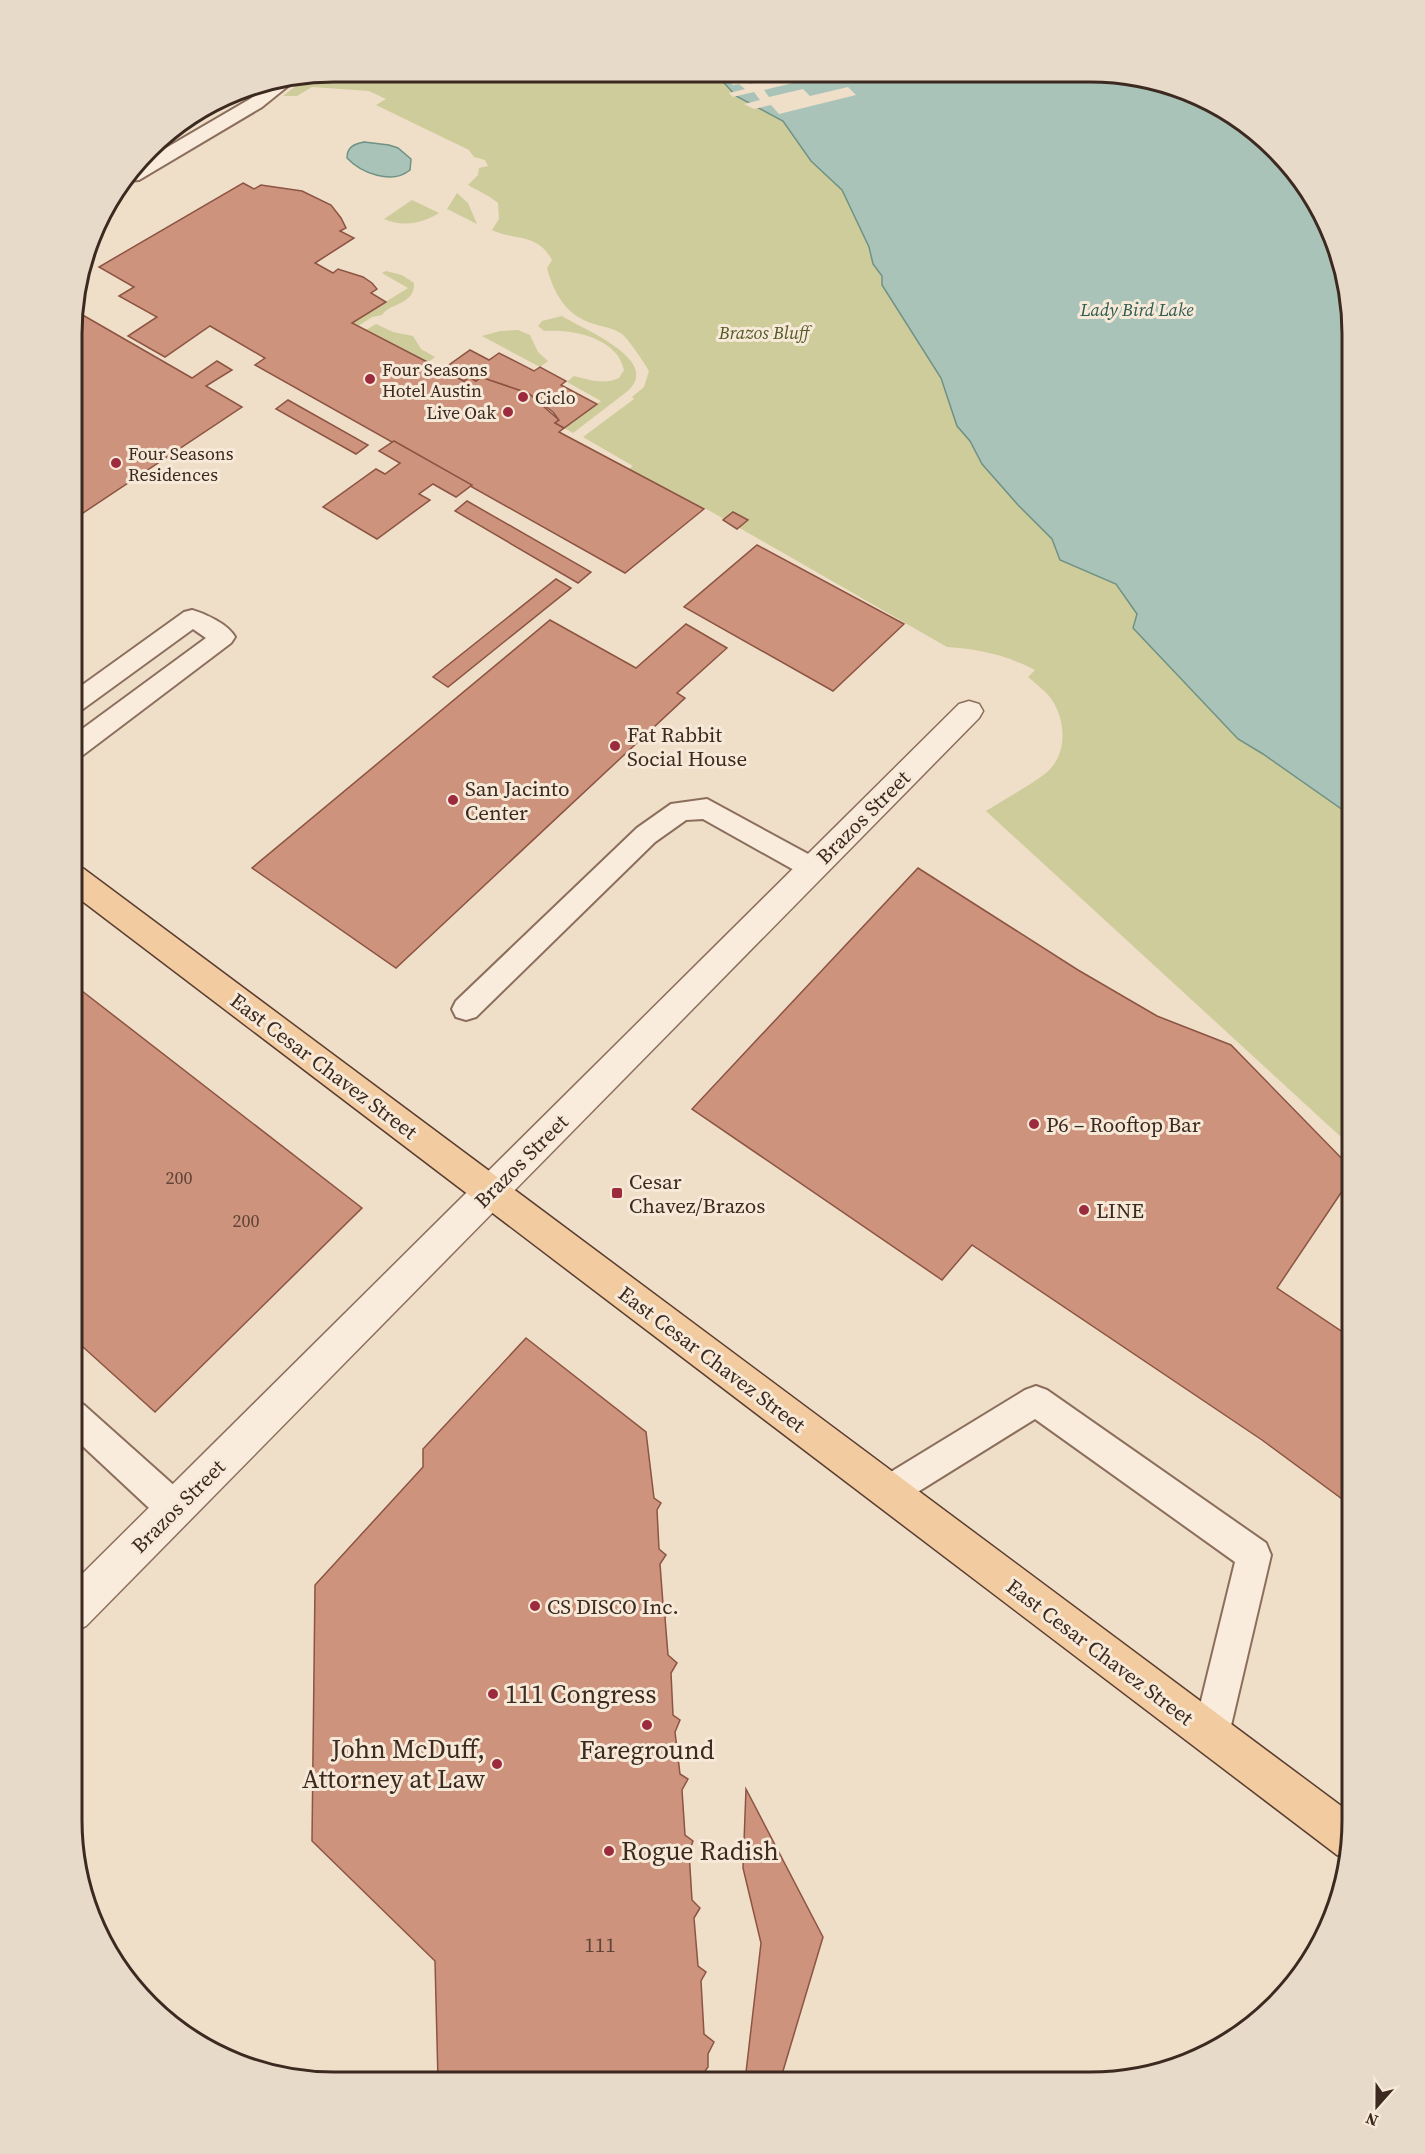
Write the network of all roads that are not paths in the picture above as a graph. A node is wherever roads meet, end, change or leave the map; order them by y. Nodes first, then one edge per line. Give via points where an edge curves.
1 (272, 90) edge
2 (145, 169) edge
3 (82, 697) edge
4 (969, 711) dead end
5 (82, 742) edge
6 (812, 868) junction
7 (82, 884) edge
8 (466, 1009) dead end
9 (491, 1191) junction
10 (82, 1424) edge
11 (888, 1492) junction
12 (174, 1509) junction
13 (82, 1602) edge
14 (1210, 1734) junction
15 (1342, 1833) edge

1 - 2 lane
3 - 5 lane via 192,618 223,637
4 - 6 street, Brazos Street
6 - 8 lane via 707,809 680,811 646,835
6 - 9 street, Brazos Street
7 - 9 main road, East Cesar Chavez Street
9 - 11 main road, East Cesar Chavez Street
9 - 12 street, Brazos Street
10 - 12 lane
11 - 14 main road, East Cesar Chavez Street
11 - 14 lane via 1036,1401 1254,1556
12 - 13 street, Brazos Street
14 - 15 main road, East Cesar Chavez Street

